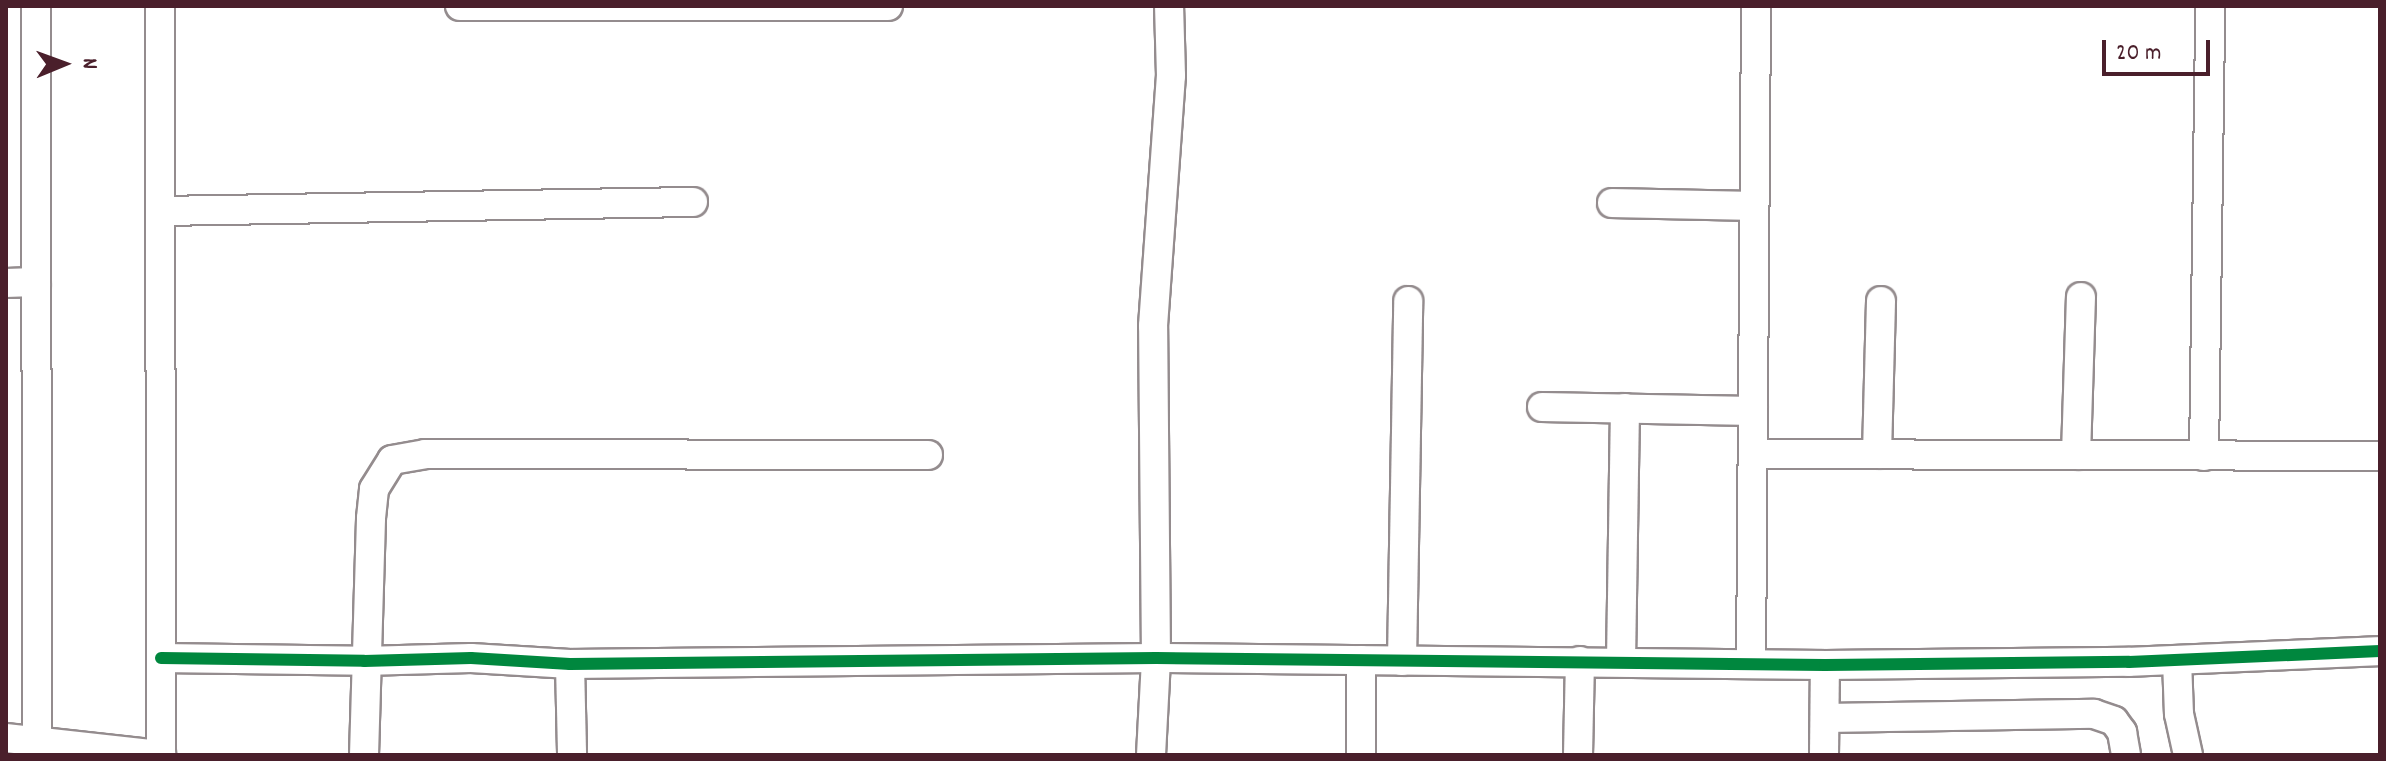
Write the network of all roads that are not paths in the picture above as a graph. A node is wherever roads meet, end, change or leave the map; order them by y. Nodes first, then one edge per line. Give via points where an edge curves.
1 (36, 6) edge
2 (160, 6) edge
3 (460, 6) edge
4 (888, 6) edge
5 (1169, 6) edge
6 (1756, 6) edge
7 (2210, 6) edge
8 (693, 202) dead end
9 (1612, 203) dead end
10 (1754, 206) junction
11 (160, 211) junction
12 (36, 282) junction
13 (6, 283) edge
14 (2081, 297) dead end
15 (1408, 301) dead end
16 (1881, 301) dead end
17 (1542, 407) dead end
18 (1625, 408) junction
19 (1753, 411) junction
20 (1753, 454) junction
21 (1877, 454) junction
22 (928, 455) dead end
23 (2076, 455) junction
24 (2204, 456) junction
25 (2380, 456) edge
26 (2380, 651) edge
27 (161, 658) junction
28 (1156, 658) junction
29 (1361, 660) junction
30 (2177, 660) junction
31 (364, 661) junction
32 (1402, 661) junction
33 (1580, 661) junction
34 (1621, 662) junction
35 (1751, 663) junction
36 (570, 664) junction
37 (1825, 665) junction
38 (1825, 718) junction
39 (6, 738) edge
40 (37, 741) junction
41 (161, 754) edge
42 (364, 755) edge
43 (572, 755) edge
44 (1151, 755) edge
45 (1361, 755) edge
46 (1578, 755) edge
47 (1824, 755) edge
48 (2126, 755) edge
49 (2188, 755) edge

1 - 12 street
2 - 11 street
3 - 4 street
5 - 28 street via 1171,76 1153,326
6 - 10 street
7 - 24 street
8 - 11 street
9 - 10 street
10 - 19 street
11 - 27 street
12 - 13 street
12 - 40 street
14 - 23 street
15 - 32 street
16 - 21 street
17 - 18 street
18 - 19 street
18 - 34 street
19 - 20 street
20 - 21 street
20 - 35 street
21 - 23 street
22 - 31 street via 425,454 392,460 374,489
23 - 24 street
24 - 25 street
26 - 30 street
27 - 31 street
27 - 41 street
28 - 29 street
28 - 36 street
28 - 44 street
29 - 32 street
29 - 45 street
30 - 37 street
30 - 49 street via 2179,714
31 - 36 street via 471,658
31 - 42 street
32 - 33 street
33 - 34 street
33 - 46 street
34 - 35 street
35 - 37 street
36 - 43 street
37 - 38 street
38 - 47 street
38 - 48 street via 2094,714 2114,721
39 - 40 street
40 - 41 street

